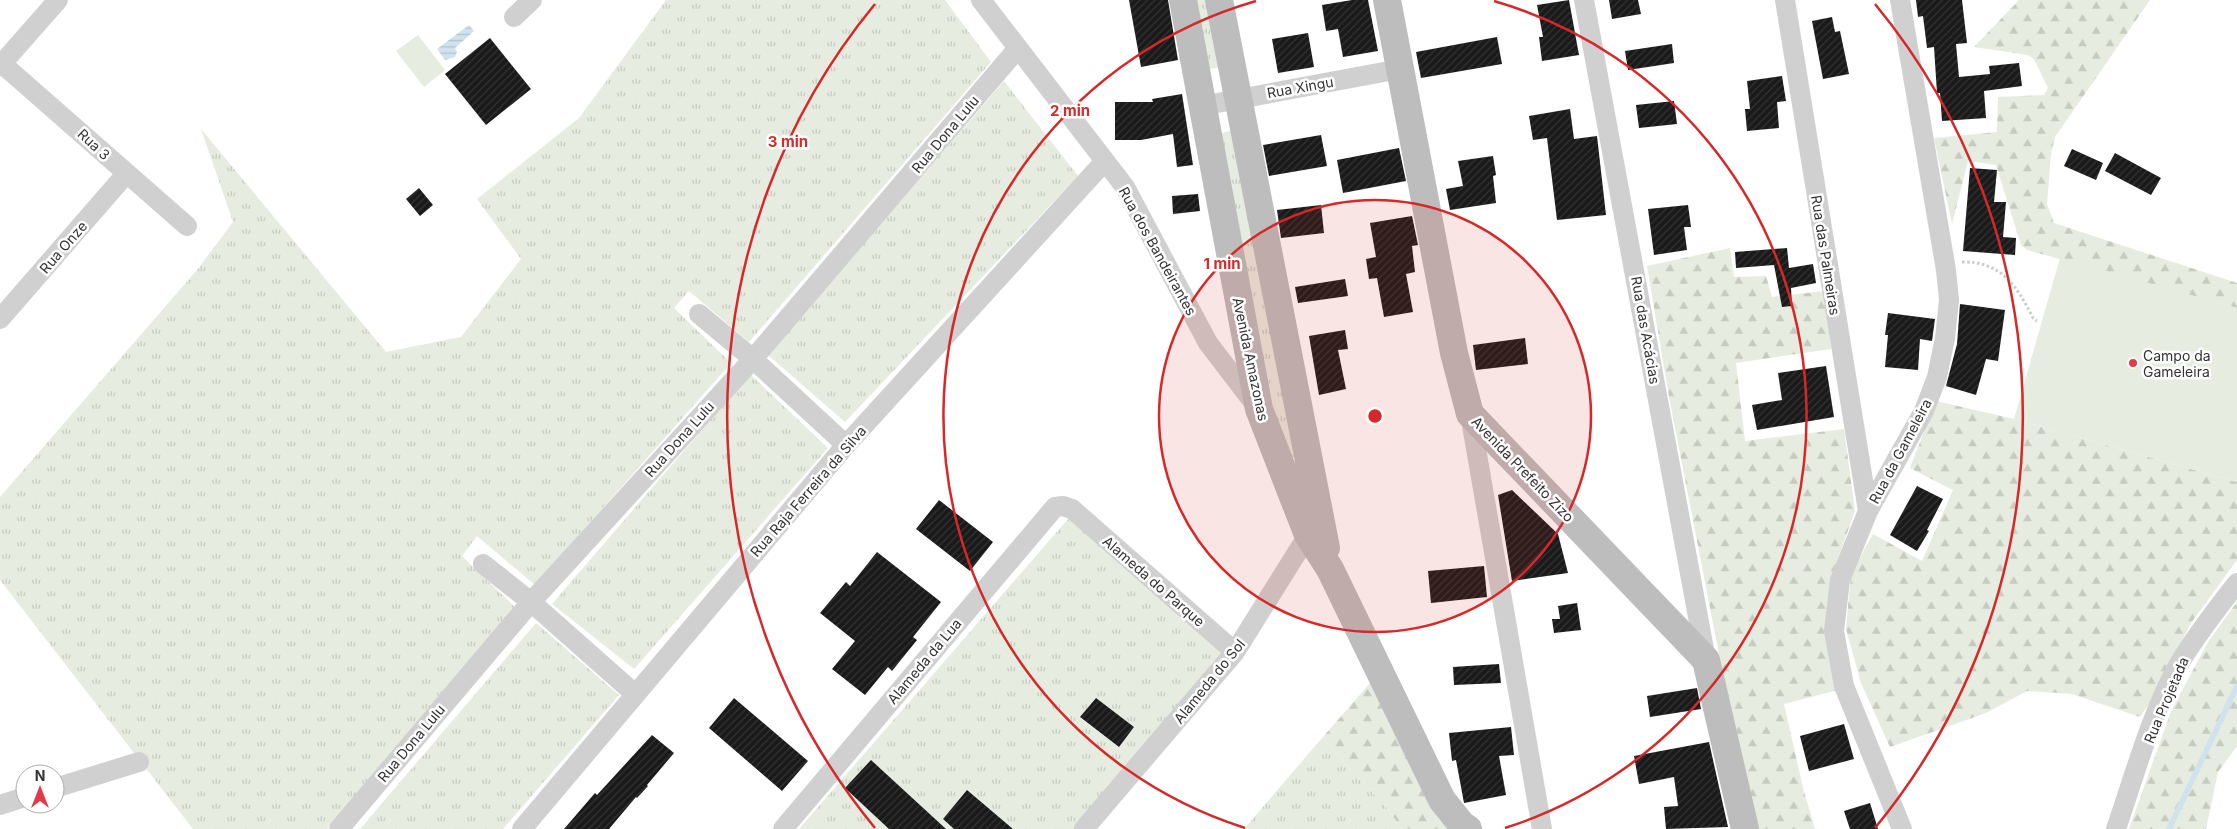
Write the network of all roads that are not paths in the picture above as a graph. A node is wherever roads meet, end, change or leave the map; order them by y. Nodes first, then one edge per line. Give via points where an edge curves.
1 (58, 0) edge
2 (532, 0) edge
3 (981, 0) edge
4 (1182, 0) edge
5 (1219, 0) edge
6 (1387, 0) edge
7 (1584, 0) edge
8 (1785, 0) edge
9 (1900, 0) edge
10 (514, 17) dead end
11 (1018, 48) junction
12 (1, 64) edge
13 (1400, 69) junction
14 (1237, 98) junction
15 (1201, 106) junction
16 (1105, 161) junction
17 (126, 174) junction
18 (187, 226) dead end
19 (699, 314) dead end
20 (0, 319) edge
21 (752, 359) junction
22 (1259, 409) junction
23 (1470, 414) junction
24 (846, 446) junction
25 (1072, 509) joint
26 (1868, 511) junction
27 (1315, 531) junction
28 (483, 564) dead end
29 (2237, 583) edge
30 (531, 602) junction
31 (1236, 652) junction
32 (1706, 660) junction
33 (635, 694) junction
34 (139, 762) dead end
35 (65, 785) edge
36 (15, 800) edge
37 (0, 805) edge
38 (339, 829) edge
39 (522, 829) edge
40 (783, 829) edge
41 (1084, 829) edge
42 (1468, 829) edge
43 (1542, 829) edge
44 (1745, 829) edge
45 (1902, 829) edge
46 (2116, 829) edge

1 - 12 street
2 - 10 street
3 - 11 street, Rua dos Bandeirantes
4 - 15 main road, Avenida Amazonas
5 - 14 main road
6 - 13 main road, Avenida Prefeito Zizo
7 - 32 street, Rua das Acácias
8 - 26 street, Rua das Palmeiras
9 - 26 street, Rua da Gameleira via 1949,300 1937,377 1924,411
11 - 16 street, Rua dos Bandeirantes
11 - 21 street, Rua Dona Lulu
12 - 17 street, Rua 3 via 70,121
13 - 14 street, Rua Xingu
13 - 23 main road, Avenida Prefeito Zizo via 1454,353
14 - 15 street, Rua Xingu
14 - 27 main road
15 - 22 main road, Avenida Amazonas
16 - 22 street, Rua dos Bandeirantes via 1125,188 1208,343
16 - 24 street, Rua Raja Ferreira da Silva
17 - 18 street, Rua 3
17 - 20 street, Rua Onze
19 - 21 street
21 - 24 street
21 - 30 street, Rua Dona Lulu
22 - 27 main road, Avenida Amazonas
23 - 32 main road, Avenida Prefeito Zizo
23 - 43 street
24 - 33 street, Rua Raja Ferreira da Silva
25 - 31 street, Alameda do Parque
25 - 40 street, Alameda da Lua via 1056,507 1049,513
26 - 45 street, Rua da Gameleira via 1840,580 1834,631 1844,686
27 - 31 street, Alameda do Sol
27 - 42 main road via 1330,569 1442,800
28 - 30 street
29 - 46 street, Rua Projetada via 2198,633 2178,666 2156,716
30 - 33 street
30 - 38 street, Rua Dona Lulu
31 - 41 street, Alameda do Sol
32 - 44 main road
33 - 39 street, Rua Raja Ferreira da Silva
34 - 35 street
36 - 37 street

